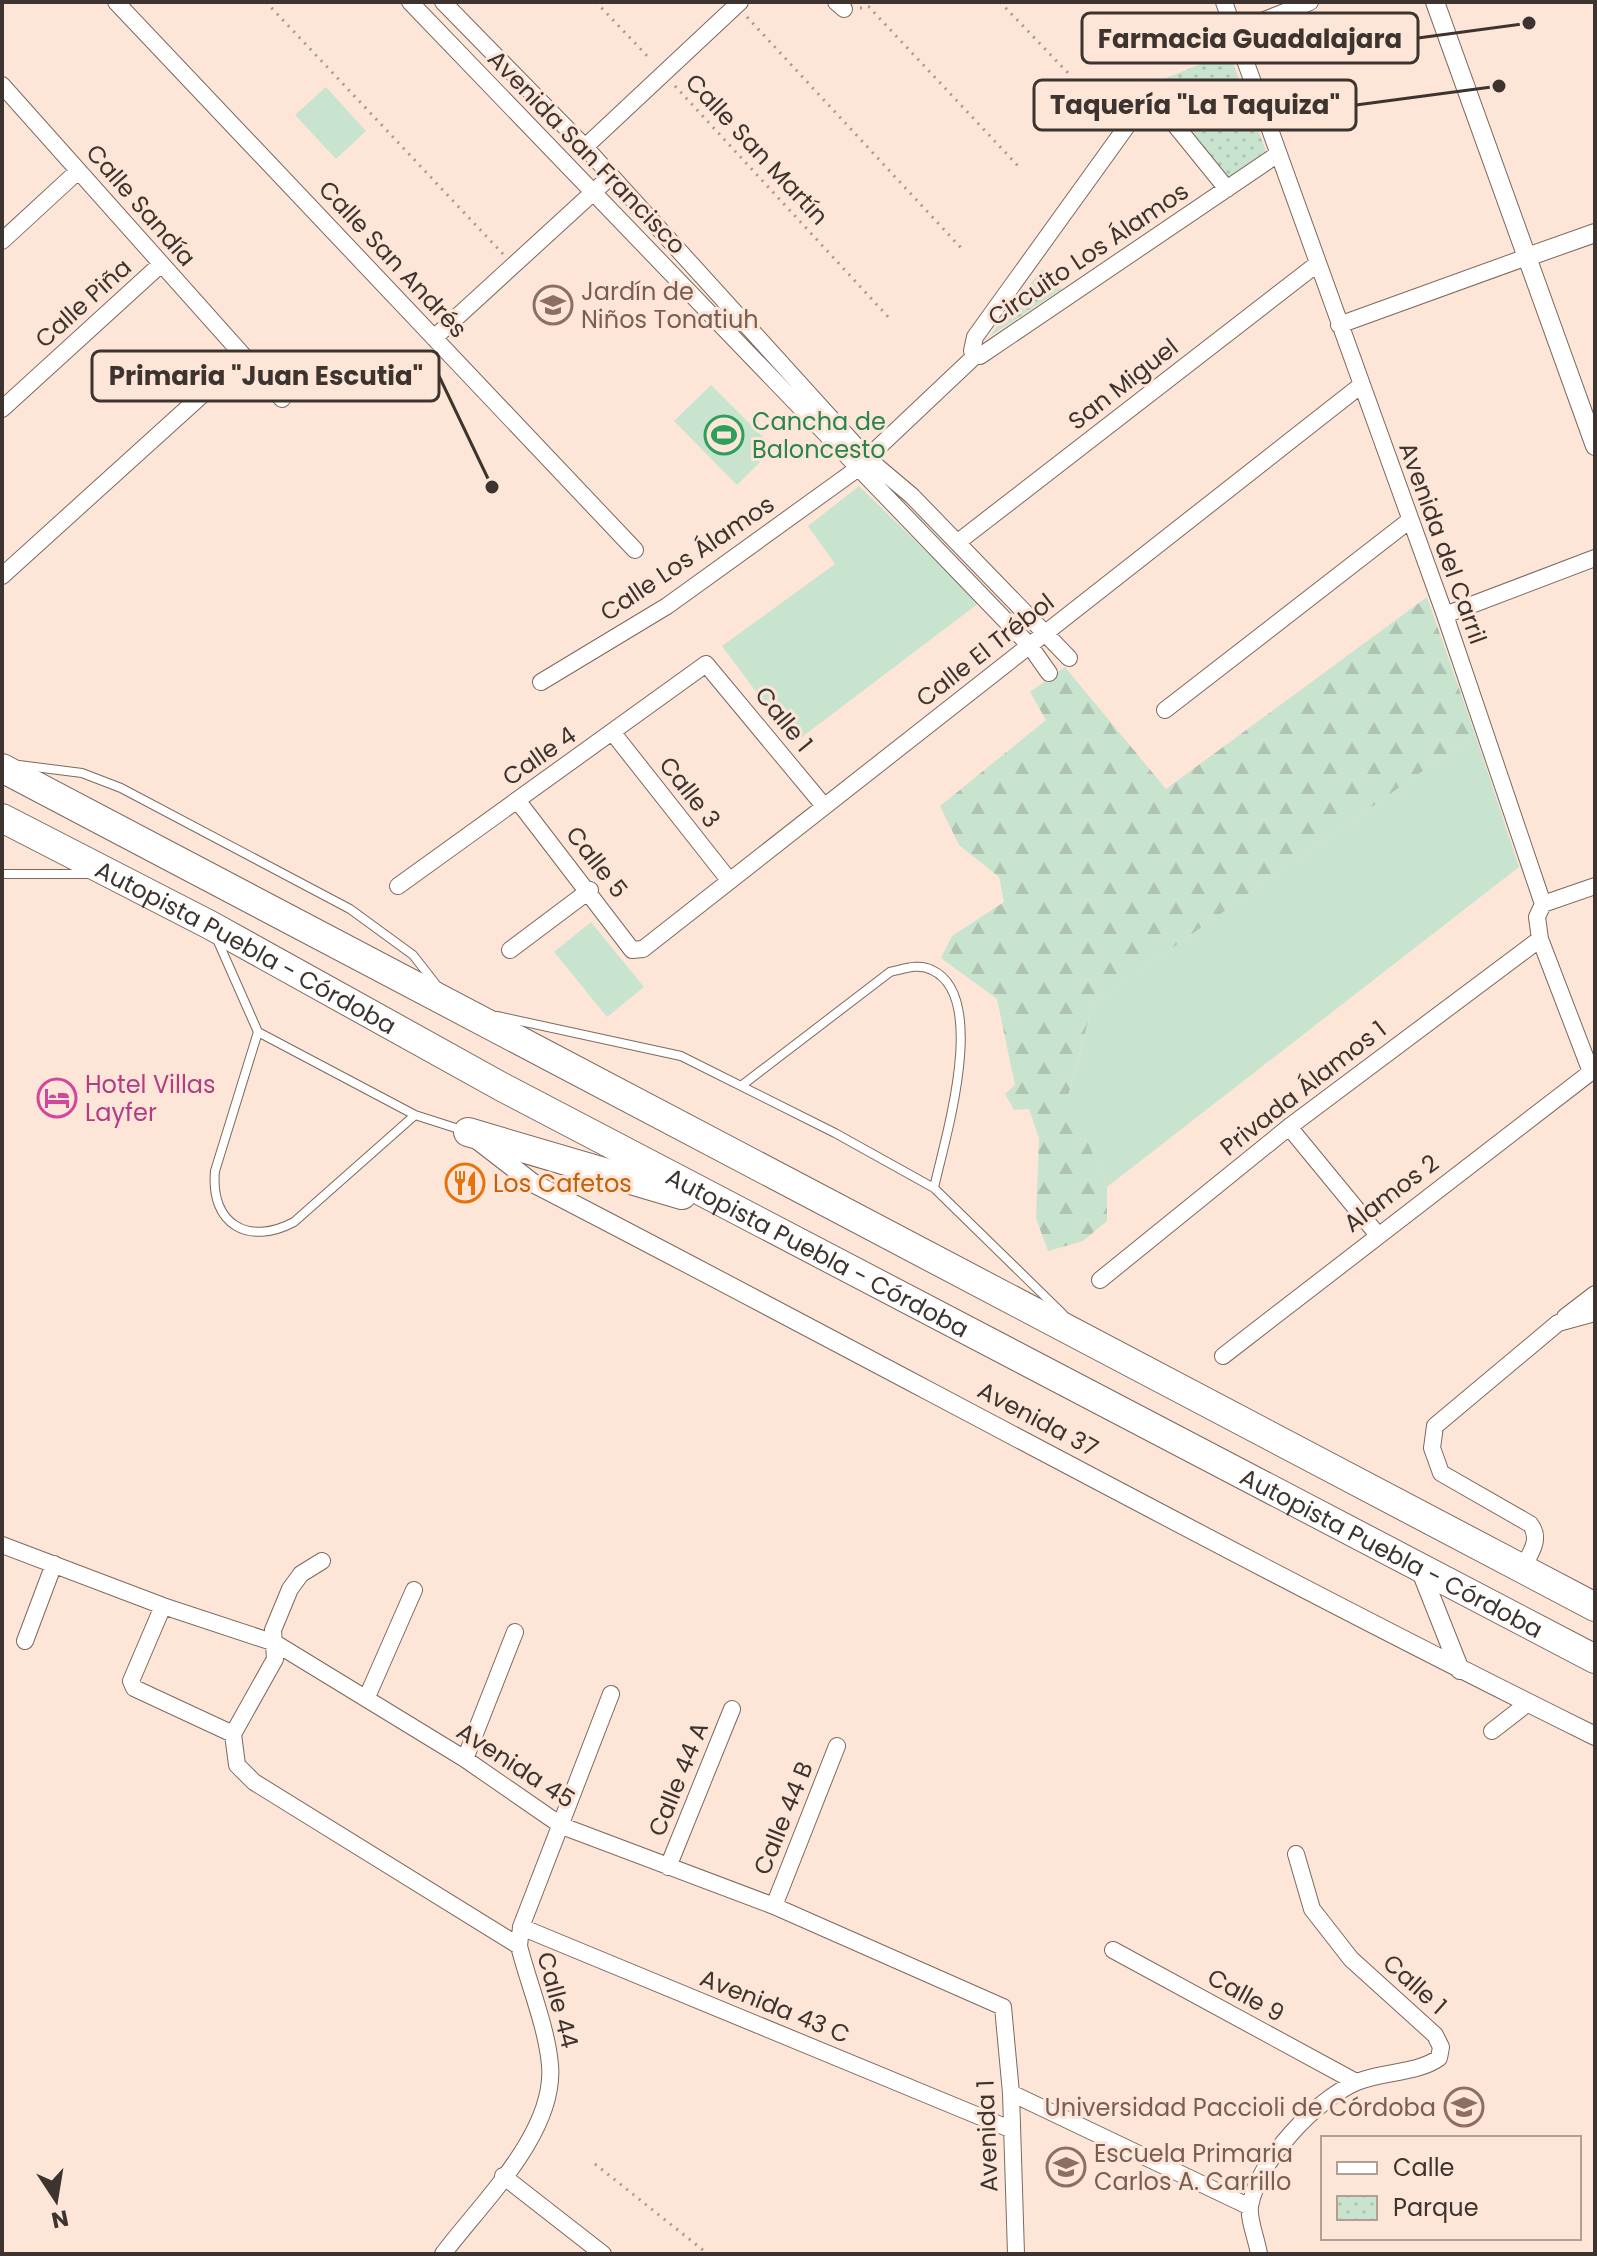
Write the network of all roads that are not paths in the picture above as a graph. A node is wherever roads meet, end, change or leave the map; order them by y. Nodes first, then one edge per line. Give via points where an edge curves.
1 (116, 2) edge
2 (443, 2) edge
3 (1224, 2) edge
4 (1310, 2) edge
5 (1435, 2) edge
6 (417, 4) edge
7 (738, 4) edge
8 (1234, 32) junction
9 (2, 85) edge
10 (585, 147) junction
11 (1278, 154) junction
12 (78, 171) junction
13 (611, 176) junction
14 (1227, 189) junction
15 (593, 194) junction
16 (1595, 233) edge
17 (2, 241) edge
18 (1527, 257) junction
19 (1317, 264) junction
20 (160, 265) junction
21 (1339, 325) junction
22 (434, 338) junction
23 (975, 356) junction
24 (244, 357) junction
25 (1360, 386) junction
26 (282, 399) dead end
27 (2, 409) edge
28 (1595, 446) edge
29 (862, 463) junction
30 (912, 496) junction
31 (899, 510) junction
32 (1410, 520) junction
33 (958, 542) junction
34 (635, 550) dead end
35 (1595, 558) edge
36 (2, 576) edge
37 (1445, 615) junction
38 (1044, 634) junction
39 (1030, 646) junction
40 (1069, 658) dead end
41 (706, 664) joint
42 (1049, 673) dead end
43 (541, 682) dead end
44 (1165, 710) dead end
45 (613, 733) junction
46 (2, 765) edge
47 (517, 800) junction
48 (824, 806) junction
49 (2, 818) edge
50 (2, 874) edge
51 (111, 874) junction
52 (729, 880) junction
53 (398, 886) dead end
54 (1595, 886) edge
55 (590, 890) junction
56 (1543, 904) junction
57 (210, 925) junction
58 (1540, 939) junction
59 (510, 950) dead end
60 (638, 951) joint
61 (453, 1006) junction
62 (258, 1032) junction
63 (1591, 1072) joint
64 (741, 1086) junction
65 (415, 1115) junction
66 (1289, 1127) junction
67 (468, 1132) junction
68 (934, 1188) junction
69 (753, 1217) junction
70 (1377, 1234) junction
71 (1100, 1280) dead end
72 (1595, 1294) edge
73 (1595, 1313) edge
74 (1558, 1323) junction
75 (1092, 1342) junction
76 (1223, 1356) dead end
77 (2, 1545) edge
78 (322, 1561) dead end
79 (54, 1564) junction
80 (1420, 1569) junction
81 (1522, 1569) junction
82 (414, 1590) dead end
83 (163, 1606) junction
84 (1595, 1607) edge
85 (515, 1632) dead end
86 (25, 1641) dead end
87 (275, 1643) junction
88 (1595, 1659) edge
89 (1460, 1670) junction
90 (611, 1694) dead end
91 (367, 1697) junction
92 (1528, 1703) junction
93 (732, 1709) dead end
94 (1492, 1731) dead end
95 (233, 1734) junction
96 (1595, 1736) edge
97 (837, 1746) dead end
98 (465, 1759) junction
99 (562, 1826) junction
100 (1296, 1854) dead end
101 (668, 1867) junction
102 (774, 1906) junction
103 (521, 1927) junction
104 (519, 1946) junction
105 (1113, 1950) dead end
106 (1006, 2017) joint
107 (1356, 2082) junction
108 (1011, 2093) junction
109 (1010, 2129) junction
110 (503, 2176) junction
111 (1250, 2207) junction
112 (443, 2254) edge
113 (603, 2254) edge
114 (1016, 2254) edge
115 (1259, 2254) edge

1 - 22 street, Calle San Andrés
2 - 10 street, Avenida San Francisco
3 - 8 street, Avenida del Carril
4 - 8 street
5 - 18 street
6 - 15 street, Avenida San Francisco
7 - 10 street
8 - 11 street, Avenida del Carril
9 - 12 street, Calle Sandía
10 - 13 street, Avenida San Francisco
11 - 14 street, Circuito Los Álamos
11 - 19 street, Avenida del Carril
12 - 17 street
12 - 20 street, Calle Sandía
13 - 15 street
13 - 29 street, Avenida San Francisco
14 - 23 street, Circuito Los Álamos
14 - 23 street, Circuito Los Álamos via 1150,94 975,337
15 - 22 street
15 - 29 street, Avenida San Francisco
16 - 18 street
18 - 21 street
18 - 28 street
19 - 21 street, Avenida del Carril
19 - 33 street, San Miguel
20 - 24 street, Calle Sandía
20 - 27 street, Calle Piña
21 - 25 street, Avenida del Carril
22 - 34 street, Calle San Andrés
23 - 29 street, Circuito Los Álamos
24 - 26 street, Calle Sandía
24 - 36 street
25 - 32 street, Avenida del Carril
25 - 38 street, Calle El Trébol
29 - 30 street, Avenida San Francisco
29 - 31 street, Avenida San Francisco
29 - 43 street, Calle Los Álamos via 667,606
30 - 31 street
30 - 33 street, Avenida San Francisco
31 - 39 street, Avenida San Francisco
32 - 37 street, Avenida del Carril
32 - 44 street
33 - 38 street, Avenida San Francisco
35 - 37 street
37 - 56 street, Avenida del Carril
38 - 39 street, Calle El Trébol
38 - 40 street, Avenida San Francisco
39 - 42 street, Avenida San Francisco
39 - 48 street, Calle El Trébol
41 - 45 street, Calle 4
41 - 48 street, Calle 1
45 - 47 street, Calle 4
45 - 52 street, Calle 3
46 - 61 highway, Autopista Puebla - Córdoba
46 - 61 lane via 82,773 121,788 350,909 413,955
47 - 53 street, Calle 4
47 - 55 street, Calle 5
48 - 52 street, Calle El Trébol
49 - 51 highway, Autopista Puebla - Córdoba
50 - 51 lane
51 - 57 highway, Autopista Puebla - Córdoba
52 - 60 street, Calle El Trébol
54 - 56 street
55 - 59 street
55 - 60 street, Calle 5 via 632,950
56 - 58 street, Avenida del Carril via 1537,917
57 - 62 lane
57 - 69 highway, Autopista Puebla - Córdoba via 502,1087
58 - 63 street, Avenida del Carril
58 - 66 street, Privada Álamos 1
61 - 64 lane via 681,1056
61 - 75 highway, Autopista Puebla - Córdoba
62 - 65 lane
62 - 65 lane via 213,1192 234,1224 253,1235 273,1233 294,1222
63 - 70 street, Alamos 2
64 - 68 lane
64 - 68 lane via 890,972 916,966 932,970 945,979 959,1005 961,1042
65 - 67 lane
66 - 70 street
66 - 71 street, Privada Álamos 1
67 - 69 highway
67 - 89 street, Avenida 37 via 533,1183
68 - 75 lane
69 - 80 highway, Autopista Puebla - Córdoba
70 - 76 street, Alamos 2
72 - 74 street
73 - 74 street
74 - 81 street via 1435,1426 1432,1448 1441,1473 1536,1531
75 - 81 highway, Autopista Puebla - Córdoba
77 - 79 street, Avenida 45
78 - 87 street via 301,1574 290,1589 273,1630
79 - 83 street, Avenida 45
79 - 86 street
80 - 88 highway, Autopista Puebla - Córdoba
80 - 89 street
81 - 84 highway, Autopista Puebla - Córdoba
82 - 91 street
83 - 87 street, Avenida 45
83 - 95 street via 131,1681 134,1688
85 - 98 street
87 - 91 street, Avenida 45
87 - 95 street via 275,1659
89 - 92 street, Avenida 37
90 - 99 street, Calle 44
91 - 98 street, Avenida 45
92 - 94 street
92 - 96 street, Avenida 37
93 - 101 street, Calle 44 A
95 - 104 street via 237,1765 254,1782
97 - 102 street, Calle 44 B
98 - 99 street, Avenida 45
99 - 101 street, Avenida 45
99 - 103 street, Calle 44
100 - 107 street, Calle 1 via 1312,1909 1351,1959 1435,2035 1441,2047 1439,2058 1429,2065
101 - 102 street, Avenida 45
102 - 106 street, Avenida 45 via 1003,2007
103 - 104 street, Calle 44
103 - 109 street, Avenida 43 C
104 - 110 street, Calle 44 via 550,2064 549,2084 535,2132
105 - 107 street, Calle 9
106 - 108 street, Avenida 1
107 - 111 street, Calle 1 via 1290,2133
108 - 109 street, Avenida 1
108 - 111 street
109 - 114 street, Avenida 1
110 - 112 street, Calle 44
110 - 113 street
111 - 115 street

